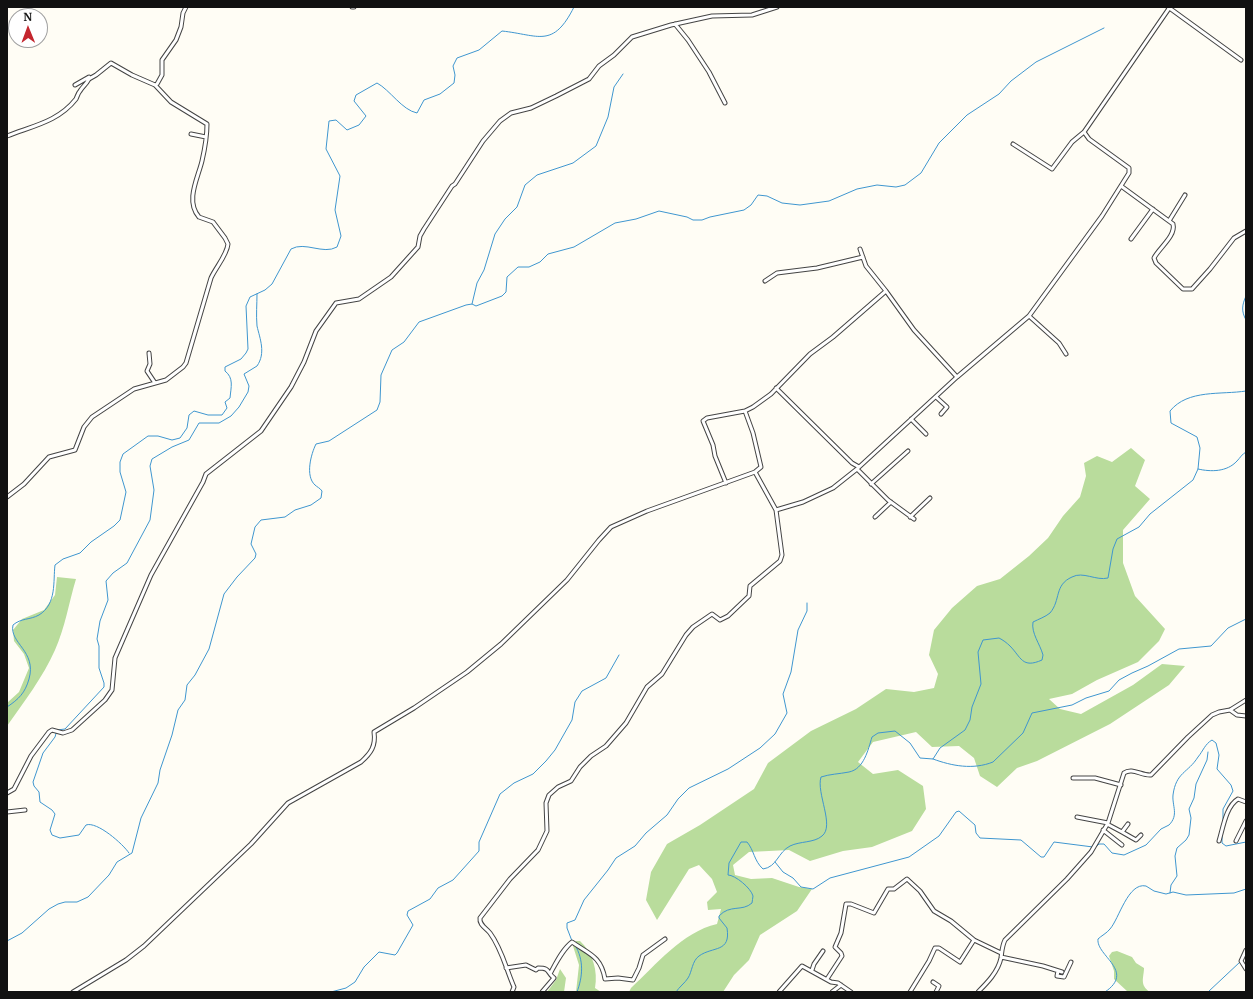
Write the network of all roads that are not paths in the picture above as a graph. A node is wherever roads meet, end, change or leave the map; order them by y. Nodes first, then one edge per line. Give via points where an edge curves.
1 (186, 7) edge
2 (777, 7) edge
3 (1169, 7) edge
4 (675, 24) junction
5 (1241, 60) dead end
6 (92, 77) junction
7 (75, 85) dead end
8 (155, 85) junction
9 (725, 103) dead end
10 (1084, 132) junction
11 (191, 134) dead end
12 (7, 136) edge
13 (206, 137) junction
14 (1013, 144) dead end
15 (1121, 186) junction
16 (1185, 194) dead end
17 (1153, 209) junction
18 (1169, 220) junction
19 (1246, 230) edge
20 (1131, 239) dead end
21 (860, 249) dead end
22 (863, 258) junction
23 (765, 280) dead end
24 (886, 291) junction
25 (1029, 316) junction
26 (149, 354) dead end
27 (1066, 354) dead end
28 (957, 377) junction
29 (155, 383) junction
30 (776, 388) junction
31 (936, 397) junction
32 (745, 411) junction
33 (941, 414) dead end
34 (910, 419) junction
35 (926, 434) dead end
36 (908, 452) dead end
37 (858, 468) junction
38 (755, 472) junction
39 (726, 483) junction
40 (871, 484) junction
41 (7, 497) edge
42 (930, 498) dead end
43 (891, 502) junction
44 (776, 510) junction
45 (875, 517) dead end
46 (1246, 700) edge
47 (1230, 710) junction
48 (1246, 716) edge
49 (1073, 778) dead end
50 (1121, 785) junction
51 (7, 793) edge
52 (1246, 802) edge
53 (25, 810) dead end
54 (7, 812) edge
55 (1077, 817) dead end
56 (1246, 821) edge
57 (1107, 824) junction
58 (1128, 824) dead end
59 (1103, 830) junction
60 (1122, 832) junction
61 (1141, 835) dead end
62 (1219, 841) dead end
63 (1236, 841) dead end
64 (1122, 845) dead end
65 (665, 939) dead end
66 (974, 940) junction
67 (1246, 950) edge
68 (823, 951) dead end
69 (1001, 955) junction
70 (1072, 962) dead end
71 (506, 968) junction
72 (1246, 969) edge
73 (812, 970) junction
74 (551, 972) junction
75 (827, 979) junction
76 (933, 982) dead end
77 (841, 985) junction
78 (73, 992) edge
79 (512, 992) edge
80 (542, 992) edge
81 (779, 992) edge
82 (832, 992) edge
83 (851, 992) edge
84 (910, 992) edge
85 (936, 992) edge
86 (978, 992) edge

1 - 8 street via 176,40 162,60 162,75
2 - 4 street via 745,16 712,16
3 - 5 street
3 - 10 street
4 - 9 street via 709,72
4 - 51 street via 632,37 599,66 589,79 531,108 511,113 500,120 482,141 456,184 436,209 420,236 418,247 409,258 391,277 359,299 336,303 316,331 291,387 261,431 206,474 204,482 152,575 115,658 112,690 105,700 72,730 63,733 52,730 49,732 31,756 14,790
6 - 7 street
6 - 8 street via 112,63
6 - 12 street via 86,87 79,91 76,99 58,116
8 - 13 street via 171,102 205,121
10 - 14 street via 1072,142 1052,169
10 - 15 street via 1129,168 1129,173
11 - 13 street
13 - 29 street via 193,206 199,217 216,224 225,238 227,249 211,278 186,363 174,375
15 - 17 street
15 - 25 street
16 - 18 street
17 - 18 street
17 - 20 street
18 - 19 street via 1174,228 1154,259 1180,288 1186,290 1192,289 1234,238
21 - 22 street
22 - 23 street via 818,268 777,273
22 - 24 street via 866,266
24 - 28 street via 914,330
24 - 30 street via 810,354
25 - 27 street via 1059,343
25 - 28 street
26 - 29 street via 150,364 147,371
28 - 31 street
29 - 41 street via 134,389 92,416 84,427 75,450 49,457 24,484
30 - 32 street via 768,397
30 - 37 street
31 - 33 street via 947,407
31 - 34 street
32 - 38 street via 761,467
32 - 39 street via 703,421
34 - 35 street
34 - 37 street
36 - 40 street
37 - 40 street
37 - 44 street via 833,488
38 - 39 street
38 - 44 street
39 - 78 street via 647,511 611,527 567,580 501,644 467,672 374,732 375,744 370,754 361,762 288,803 251,844 144,946
40 - 43 street
42 - 43 street via 912,518
43 - 45 street
44 - 71 street via 782,555 780,561 750,586 749,596 728,616 720,620 712,614 693,627 662,674 640,696 626,723 606,746 580,767 571,781 558,787 547,797 548,831 538,850 510,879 480,920 498,946
46 - 47 street
47 - 48 street via 1237,715
47 - 50 street via 1212,715 1151,775 1126,771
49 - 50 street via 1095,778
50 - 57 street
52 - 62 street via 1238,799 1234,801
53 - 54 street
55 - 57 street
56 - 63 street
57 - 59 street
57 - 60 street
58 - 60 street
59 - 64 street
59 - 69 street via 1086,859 1005,940
60 - 61 street via 1136,840
65 - 74 street via 643,955 633,980 604,979 604,973 593,954 572,942 562,952
66 - 69 street
66 - 75 street via 934,911 920,891 907,879 894,889 888,889 874,913 846,904 841,933 835,947 842,956
66 - 84 street via 960,962 935,948
67 - 72 street via 1241,961
68 - 73 street
69 - 70 street via 1060,971 1057,976 1064,977
69 - 86 street via 994,973
71 - 74 street via 526,966 536,970 544,968
71 - 79 street via 514,987
73 - 75 street
73 - 81 street via 800,967
74 - 80 street via 554,978
75 - 77 street
76 - 85 street via 939,986
77 - 82 street
77 - 83 street

